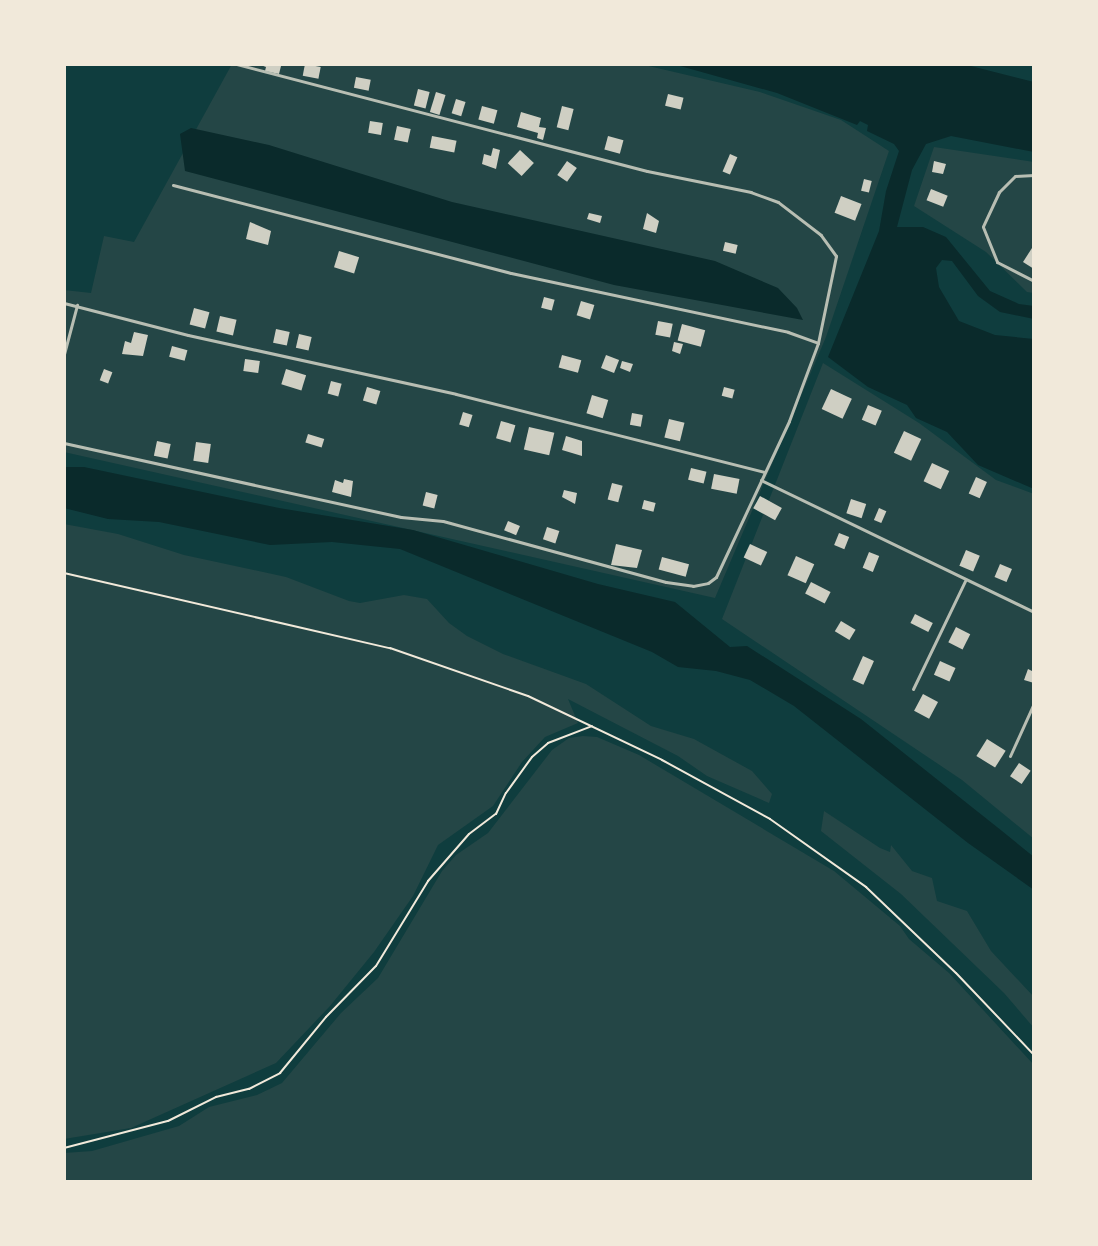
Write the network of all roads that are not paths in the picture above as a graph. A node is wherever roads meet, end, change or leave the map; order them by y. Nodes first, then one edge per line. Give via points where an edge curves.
1 (235, 64) edge
2 (1034, 175) edge
3 (173, 185) dead end
4 (1034, 281) edge
5 (64, 303) edge
6 (77, 305) junction
7 (818, 343) junction
8 (64, 354) edge
9 (64, 443) edge
10 (764, 472) junction
11 (761, 480) junction
12 (965, 581) junction
13 (1034, 612) edge
14 (913, 689) dead end
15 (1034, 703) edge
16 (1010, 756) dead end

1 - 7 lane via 778,202 821,235 836,256
2 - 4 lane via 1015,176 999,192 983,227 997,262
3 - 7 lane via 511,273
5 - 6 lane
6 - 8 lane
6 - 10 lane
7 - 10 lane
9 - 11 lane via 401,517 443,521 693,586 716,577
10 - 11 lane
11 - 12 lane
12 - 13 lane
12 - 14 lane
15 - 16 lane

